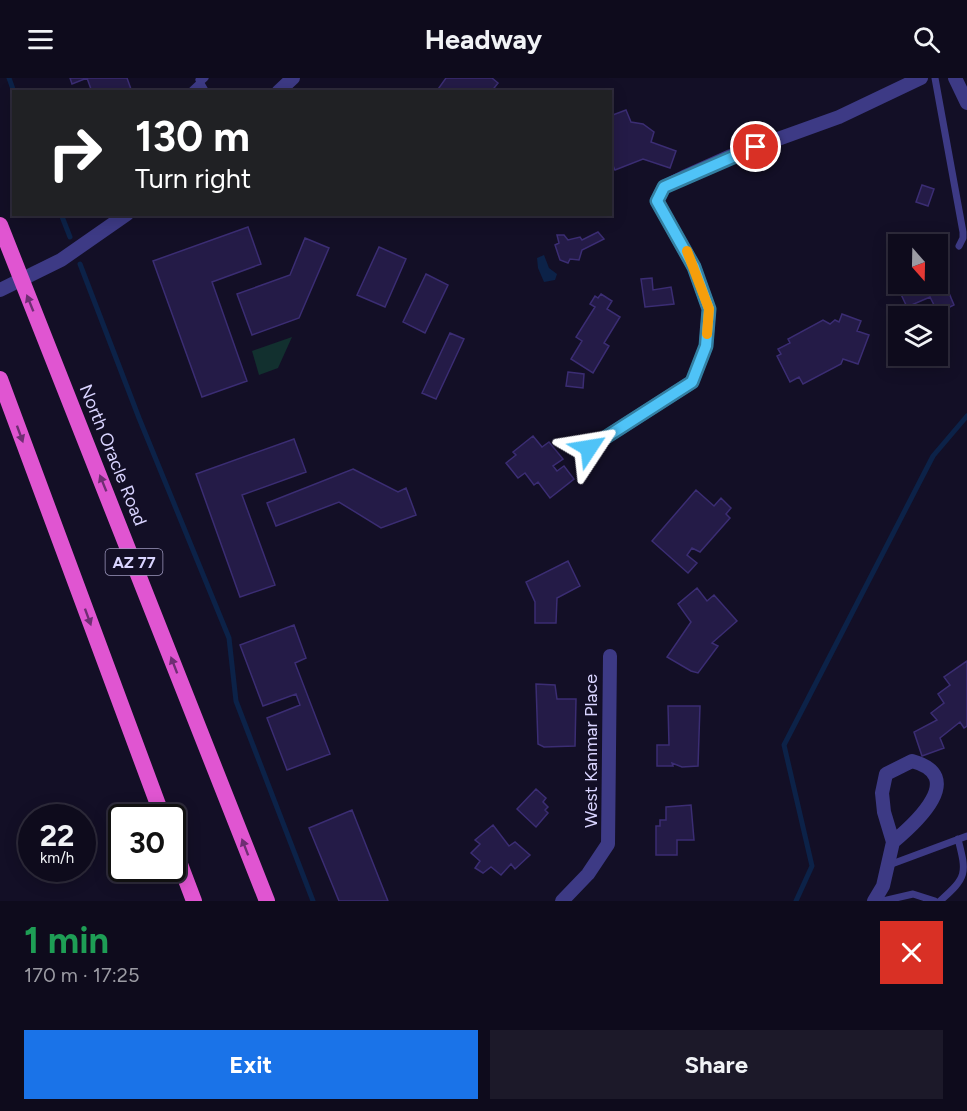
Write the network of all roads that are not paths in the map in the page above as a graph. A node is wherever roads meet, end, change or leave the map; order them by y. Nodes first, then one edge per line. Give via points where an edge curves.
1 (293, 78) edge
2 (921, 78) edge
3 (935, 78) edge
4 (955, 78) edge
5 (280, 90) edge
6 (967, 103) edge
7 (124, 216) edge
8 (0, 225) edge
9 (959, 246) dead end
10 (21, 280) junction
11 (0, 290) edge
12 (0, 379) edge
13 (589, 448) dead end
14 (610, 656) dead end
15 (158, 804) edge
16 (967, 836) edge
17 (958, 839) junction
18 (893, 842) junction
19 (887, 866) junction
20 (966, 872) edge
21 (186, 880) edge
22 (194, 901) edge
23 (267, 901) edge
24 (562, 901) edge
25 (874, 901) edge
26 (883, 901) edge
27 (935, 901) edge
28 (940, 901) edge

1 - 5 street
2 - 13 street via 839,117 731,156 664,187 657,201 694,267 709,309 706,346 692,382
3 - 9 lane via 963,232
4 - 6 street
7 - 10 street via 61,260
8 - 10 highway, North Oracle Road / AZ 77
10 - 11 street
23 -> 10 highway, North Oracle Road / AZ 77
12 -> 15 highway
14 - 24 street, West Kanmar Place via 608,844 588,874
16 - 17 lane
17 - 19 lane
17 - 20 lane
18 - 18 street via 923,817 938,795 937,777 927,764 912,761 886,774 882,793
18 - 19 street
19 - 25 street via 883,886
20 - 28 lane via 963,880
21 - 22 highway
26 - 27 lane via 913,894

